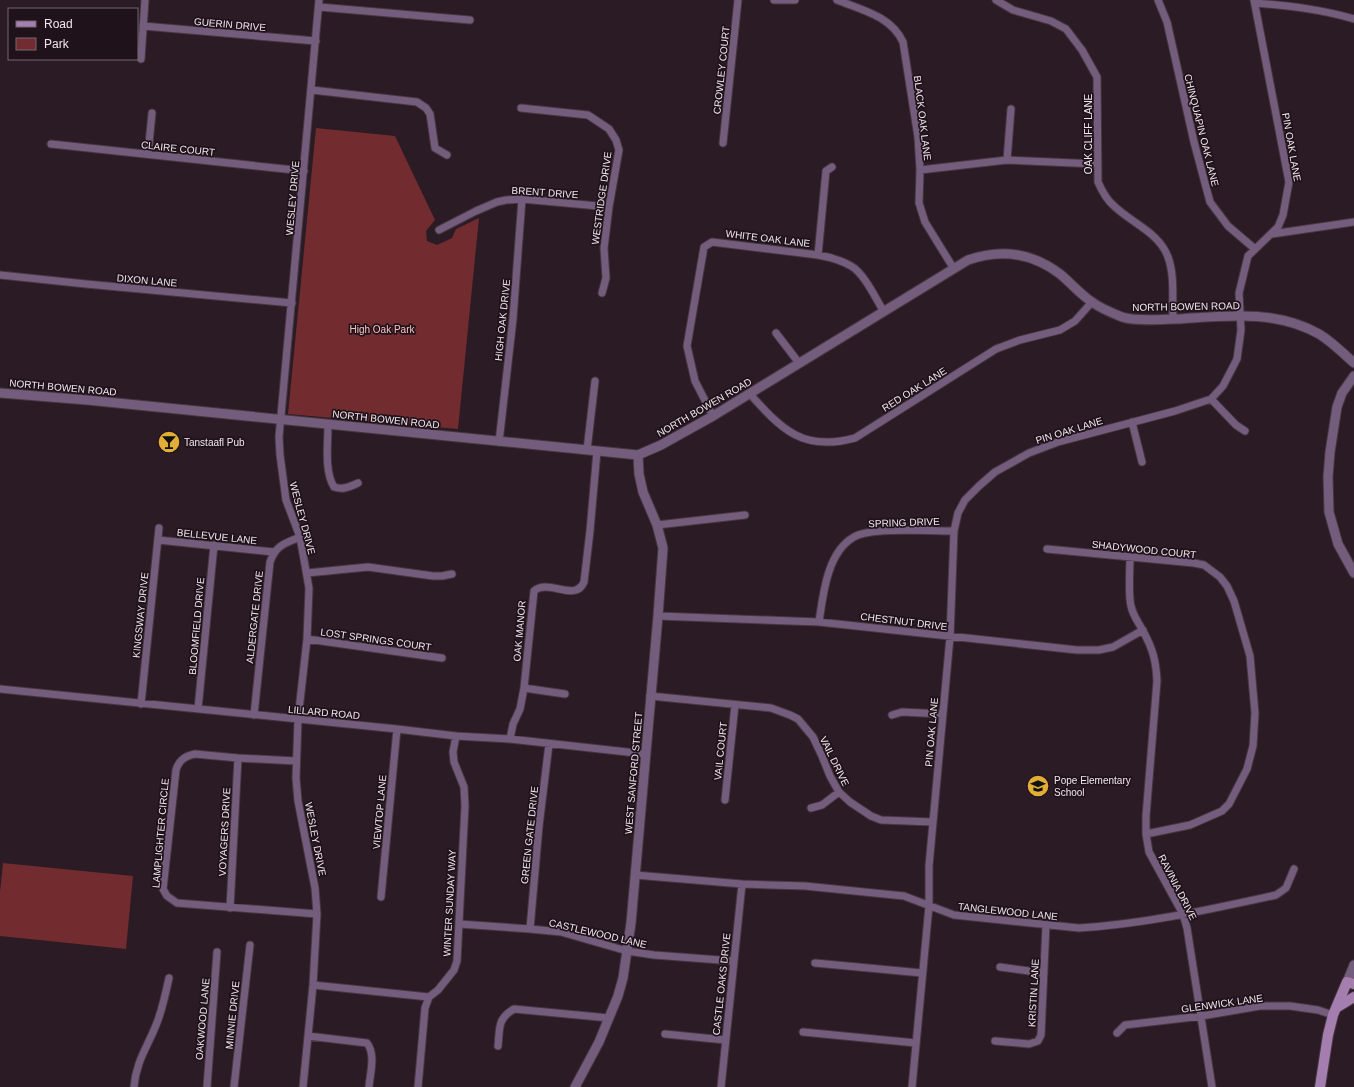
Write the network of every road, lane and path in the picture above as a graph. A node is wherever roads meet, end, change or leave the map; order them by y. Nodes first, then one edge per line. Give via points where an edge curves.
1 (145, 0) edge
2 (738, 0) edge
3 (774, 0) edge
4 (795, 0) edge
5 (837, 0) edge
6 (996, 0) edge
7 (1158, 0) edge
8 (1254, 2) edge
9 (319, 4) edge
10 (1354, 19) edge
11 (470, 20) dead end
12 (143, 26) junction
13 (316, 42) junction
14 (141, 59) dead end
15 (312, 90) junction
16 (521, 108) dead end
17 (1011, 109) dead end
18 (152, 113) dead end
19 (722, 143) dead end
20 (51, 144) dead end
21 (148, 154) junction
22 (447, 154) dead end
23 (1007, 160) junction
24 (1098, 164) junction
25 (832, 167) dead end
26 (920, 170) junction
27 (304, 171) junction
28 (522, 199) junction
29 (609, 207) junction
30 (1354, 222) edge
31 (439, 230) dead end
32 (1272, 234) junction
33 (1255, 249) junction
34 (818, 254) junction
35 (954, 268) junction
36 (0, 275) edge
37 (602, 293) dead end
38 (1092, 302) junction
39 (292, 303) junction
40 (884, 312) junction
41 (1241, 315) junction
42 (1173, 319) junction
43 (776, 333) dead end
44 (799, 363) junction
45 (1354, 363) edge
46 (1354, 376) edge
47 (595, 381) dead end
48 (0, 393) edge
49 (749, 393) junction
50 (1211, 399) junction
51 (713, 416) junction
52 (281, 420) junction
53 (1132, 422) junction
54 (328, 425) junction
55 (1245, 432) dead end
56 (499, 442) junction
57 (587, 450) junction
58 (597, 451) junction
59 (638, 455) junction
60 (1142, 462) dead end
61 (358, 483) dead end
62 (745, 515) dead end
63 (657, 525) junction
64 (159, 528) dead end
65 (954, 531) junction
66 (300, 537) junction
67 (158, 540) junction
68 (214, 546) junction
69 (1047, 549) dead end
70 (274, 552) junction
71 (1130, 557) junction
72 (307, 572) junction
73 (1354, 572) edge
74 (452, 574) dead end
75 (658, 616) junction
76 (819, 622) junction
77 (1143, 630) junction
78 (950, 637) junction
79 (307, 640) junction
80 (442, 658) dead end
81 (524, 688) junction
82 (0, 689) edge
83 (565, 694) dead end
84 (650, 696) junction
85 (141, 704) junction
86 (735, 705) junction
87 (198, 709) junction
88 (943, 714) junction
89 (254, 715) junction
90 (892, 715) dead end
91 (298, 719) junction
92 (397, 729) junction
93 (456, 736) junction
94 (510, 739) junction
95 (549, 744) junction
96 (645, 754) junction
97 (238, 758) junction
98 (296, 761) junction
99 (839, 792) junction
100 (725, 800) dead end
101 (811, 808) dead end
102 (933, 822) junction
103 (1146, 834) junction
104 (1294, 869) dead end
105 (635, 875) junction
106 (742, 884) junction
107 (382, 897) dead end
108 (929, 906) junction
109 (230, 908) junction
110 (317, 914) junction
111 (1183, 914) junction
112 (459, 924) junction
113 (1046, 925) junction
114 (530, 929) junction
115 (250, 945) dead end
116 (627, 951) junction
117 (217, 952) dead end
118 (733, 961) junction
119 (815, 963) dead end
120 (1354, 965) edge
121 (1000, 967) dead end
122 (922, 973) junction
123 (1044, 973) junction
124 (169, 978) dead end
125 (1351, 983) edge
126 (313, 985) junction
127 (1354, 996) edge
128 (429, 997) junction
129 (1334, 1012) junction
130 (1202, 1016) junction
131 (608, 1018) junction
132 (803, 1032) dead end
133 (1117, 1033) dead end
134 (665, 1034) dead end
135 (308, 1036) junction
136 (725, 1040) junction
137 (995, 1041) dead end
138 (916, 1043) junction
139 (498, 1046) dead end
140 (134, 1087) edge
141 (207, 1087) edge
142 (234, 1087) edge
143 (303, 1087) edge
144 (369, 1087) edge
145 (418, 1087) edge
146 (575, 1087) edge
147 (721, 1087) edge
148 (912, 1087) edge
149 (1212, 1087) edge
150 (1320, 1087) edge

1 - 12 street
2 - 19 street, CROWLEY COURT
3 - 4 street
5 - 26 street, BLACK OAK LANE via 888,22 903,42 918,137
6 - 24 street, OAK CLIFF LANE via 1013,10 1051,21 1066,29 1082,50 1097,77
7 - 33 street, CHINQUAPIN OAK LANE via 1167,22 1210,202 1228,226
8 - 10 street via 1331,12
8 - 32 street, PIN OAK LANE via 1289,182 1283,215
9 - 11 street
9 - 13 street, WESLEY DRIVE
12 - 13 street, GUERIN DRIVE
12 - 14 street
13 - 15 street, WESLEY DRIVE
15 - 22 street via 417,102 430,114 435,148
15 - 27 street, WESLEY DRIVE
16 - 29 street, WESTRIDGE DRIVE via 588,115 609,129 619,150
17 - 23 street
18 - 21 street
20 - 21 street, CLAIRE COURT
21 - 27 street, CLAIRE COURT
23 - 24 street
23 - 26 street
24 - 42 street, OAK CLIFF LANE via 1098,182 1113,206 1162,245 1172,274
25 - 34 street via 826,171
26 - 35 street, BLACK OAK LANE via 919,203 925,222
27 - 39 street, WESLEY DRIVE
28 - 29 street, BRENT DRIVE
28 - 31 street, BRENT DRIVE via 497,202
28 - 56 street, HIGH OAK DRIVE via 513,319
29 - 37 street, WESTRIDGE DRIVE via 604,248 606,278
30 - 32 street
32 - 33 street, PIN OAK LANE
33 - 41 street, PIN OAK LANE via 1248,256 1239,293
34 - 40 street, WHITE OAK LANE via 852,266
34 - 51 street, WHITE OAK LANE via 712,242 704,247 687,346 695,381
35 - 38 street, NORTH BOWEN ROAD via 982,255 1017,254 1045,264
35 - 40 street, NORTH BOWEN ROAD
36 - 39 street, DIXON LANE
38 - 42 street, NORTH BOWEN ROAD via 1123,317
38 - 49 street, RED OAK LANE via 1075,321 1060,330 1026,338 996,350 855,438 841,442 822,442 787,431 773,420
39 - 52 street, WESLEY DRIVE
40 - 44 street, NORTH BOWEN ROAD
41 - 42 street, NORTH BOWEN ROAD
41 - 45 street, NORTH BOWEN ROAD via 1274,318 1301,325 1320,334
41 - 50 street, PIN OAK LANE via 1237,359 1223,386
43 - 44 street
44 - 49 street, NORTH BOWEN ROAD
46 - 73 street via 1342,393 1337,407 1328,477 1329,512 1338,544
47 - 57 street
48 - 52 street, NORTH BOWEN ROAD
49 - 51 street, NORTH BOWEN ROAD
50 - 53 street, PIN OAK LANE
50 - 55 street
51 - 59 street, NORTH BOWEN ROAD
52 - 54 street, NORTH BOWEN ROAD
52 - 66 street, WESLEY DRIVE via 280,455 283,485
53 - 60 street
53 - 65 street, PIN OAK LANE via 1058,442 1029,453 995,472 964,500
54 - 56 street, NORTH BOWEN ROAD
54 - 61 street via 331,483 339,489
56 - 57 street, NORTH BOWEN ROAD
57 - 58 street, NORTH BOWEN ROAD
58 - 59 street, NORTH BOWEN ROAD
58 - 81 street, OAK MANOR via 584,582 574,591 543,586 534,591
59 - 63 street, WEST SANFORD STREET via 643,492
62 - 63 street
63 - 75 street, WEST SANFORD STREET via 663,548
64 - 67 street, KINGSWAY DRIVE
65 - 76 street, SPRING DRIVE via 870,532 850,540 836,556 827,576
65 - 78 street, PIN OAK LANE
66 - 70 street via 283,544
66 - 72 street, WESLEY DRIVE
67 - 68 street, BELLEVUE LANE
67 - 85 street, KINGSWAY DRIVE
68 - 70 street, BELLEVUE LANE
68 - 87 street, BLOOMFIELD DRIVE
69 - 71 street, SHADYWOOD COURT
70 - 89 street, ALDERGATE DRIVE via 270,562
71 - 77 street, RAVINIA DRIVE via 1131,605
71 - 103 street, SHADYWOOD COURT via 1194,563 1204,566 1220,577 1232,594 1250,656 1255,713 1255,734 1250,759 1229,804 1213,816 1190,825
72 - 74 street via 368,567 433,576
72 - 79 street, WESLEY DRIVE
75 - 76 street, CHESTNUT DRIVE
75 - 84 street, WEST SANFORD STREET
76 - 78 street, CHESTNUT DRIVE
77 - 78 street, CHESTNUT DRIVE via 1113,647 1099,650
77 - 103 street, RAVINIA DRIVE via 1156,662 1157,681
78 - 88 street, PIN OAK LANE
79 - 80 street, LOST SPRINGS COURT
79 - 91 street, WESLEY DRIVE
81 - 83 street
81 - 94 street, OAK MANOR
82 - 85 street, LILLARD ROAD
84 - 86 street, VAIL DRIVE
84 - 96 street, WEST SANFORD STREET
85 - 87 street, LILLARD ROAD
86 - 99 street, VAIL DRIVE via 771,708 798,719 813,737
86 - 100 street, VAIL COURT
87 - 89 street, LILLARD ROAD
88 - 90 street via 902,712
88 - 102 street, PIN OAK LANE
89 - 91 street, LILLARD ROAD
91 - 92 street, LILLARD ROAD
91 - 98 street, WESLEY DRIVE
92 - 93 street, LILLARD ROAD
92 - 107 street, VIEWTOP LANE
93 - 94 street, LILLARD ROAD
93 - 112 street, WINTER SUNDAY WAY via 454,762 464,787 465,800
94 - 95 street, LILLARD ROAD
95 - 96 street, LILLARD ROAD
95 - 114 street, GREEN GATE DRIVE
96 - 105 street, WEST SANFORD STREET
97 - 98 street, LAMPLIGHTER CIRCLE
97 - 109 street, VOYAGERS DRIVE
97 - 109 street, LAMPLIGHTER CIRCLE via 195,754 188,755 178,764 163,889 167,896 177,903
98 - 110 street, WESLEY DRIVE via 298,801 315,888
99 - 101 street via 822,805
99 - 102 street, VAIL DRIVE via 850,802 881,820
102 - 108 street, PIN OAK LANE
103 - 111 street, RAVINIA DRIVE via 1150,852
104 - 111 street, TANGLEWOOD LANE via 1286,888 1276,895
105 - 106 street, TANGLEWOOD LANE
105 - 116 street, WEST SANFORD STREET
106 - 108 street, TANGLEWOOD LANE via 805,886 904,896
106 - 118 street, CASTLE OAKS DRIVE
108 - 113 street, TANGLEWOOD LANE via 954,915
108 - 122 street, PIN OAK LANE
109 - 110 street, LAMPLIGHTER CIRCLE
110 - 126 street, WESLEY DRIVE
111 - 113 street, TANGLEWOOD LANE via 1097,927
111 - 130 street, RAVINIA DRIVE
112 - 114 street, CASTLEWOOD LANE
112 - 128 street, WINTER SUNDAY WAY via 454,970
113 - 123 street, KRISTIN LANE
114 - 116 street, CASTLEWOOD LANE via 561,932
115 - 142 street, MINNIE DRIVE
116 - 118 street, CASTLEWOOD LANE
116 - 131 street, WEST SANFORD STREET via 618,996
117 - 141 street, OAKWOOD LANE
118 - 136 street, CASTLE OAKS DRIVE
119 - 122 street
120 - 125 street
121 - 123 street
122 - 138 street, PIN OAK LANE
123 - 137 street, KRISTIN LANE via 1041,1035 1038,1040 1029,1044
124 - 140 street via 158,1021 137,1067
125 - 129 main road
126 - 128 street
126 - 135 street, WESLEY DRIVE
127 - 129 main road
128 - 145 street via 425,1008
129 - 130 street, GLENWICK LANE via 1290,1006 1260,1006
129 - 150 main road
130 - 133 street, GLENWICK LANE via 1125,1025
130 - 149 street, RAVINIA DRIVE
131 - 139 street via 514,1009 501,1020
131 - 146 street, WEST SANFORD STREET via 599,1042
132 - 138 street
134 - 136 street
135 - 143 street, WESLEY DRIVE
135 - 144 street via 367,1043 372,1055
136 - 147 street, CASTLE OAKS DRIVE
138 - 148 street, PIN OAK LANE

